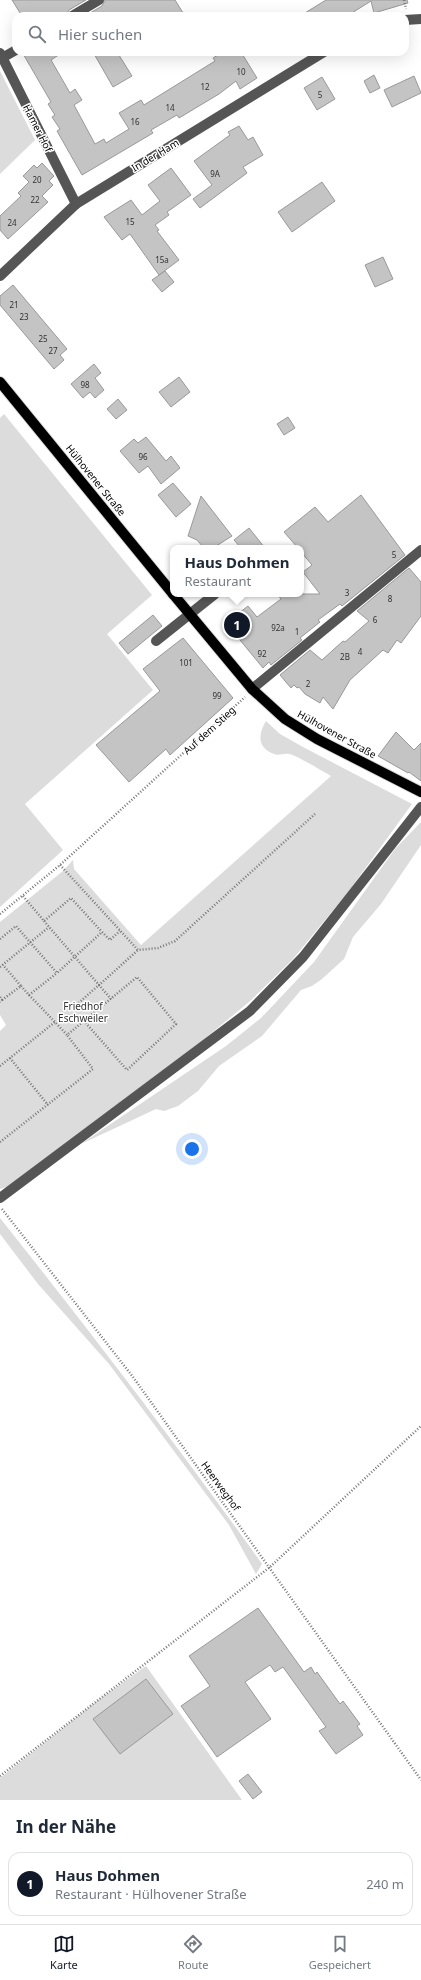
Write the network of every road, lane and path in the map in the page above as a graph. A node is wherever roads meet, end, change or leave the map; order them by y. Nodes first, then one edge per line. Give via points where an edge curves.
1 (99, 0) edge
2 (79, 12) edge
3 (421, 19) edge
4 (409, 20) edge
5 (12, 51) edge
6 (1, 55) edge
7 (317, 56) edge
8 (76, 204) junction
9 (0, 276) edge
10 (0, 382) edge
11 (421, 550) edge
12 (170, 590) edge
13 (175, 597) edge
14 (211, 597) edge
15 (189, 614) junction
16 (156, 641) dead end
17 (252, 689) junction
18 (421, 792) edge
19 (421, 807) edge
20 (315, 814) dead end
21 (60, 866) junction
22 (23, 896) junction
23 (0, 914) edge
24 (44, 921) junction
25 (49, 927) junction
26 (120, 931) junction
27 (102, 932) junction
28 (0, 938) edge
29 (31, 943) junction
30 (138, 950) junction
31 (74, 956) junction
32 (1, 966) edge
33 (57, 973) junction
34 (99, 985) junction
35 (21, 986) junction
36 (29, 995) junction
37 (111, 999) junction
38 (1, 1000) edge
39 (74, 1007) dead end
40 (84, 1021) junction
41 (55, 1022) junction
42 (67, 1035) junction
43 (10, 1058) junction
44 (0, 1066) edge
45 (48, 1105) junction
46 (0, 1142) edge
47 (0, 1198) edge
48 (0, 1207) edge
49 (421, 1426) edge
50 (270, 1567) junction
51 (0, 1776) edge
52 (421, 1780) edge

1 - 2 street
3 - 4 street
5 - 6 street
6 - 8 street, Hamer Hof
7 - 8 street, In der Ham
8 - 9 street, In der Ham
10 - 12 main road, Hülhovener Straße
11 - 17 street
13 - 15 main road, Hülhovener Straße
14 - 15 street
15 - 16 street
15 - 17 main road, Hülhovener Straße
17 - 18 main road, Hülhovener Straße via 291,723 317,739
17 - 21 path, Auf dem Stieg
19 - 47 street via 303,957 250,1011
20 - 30 path via 175,941 158,948
21 - 22 path, Auf dem Stieg
21 - 26 path
22 - 23 path, Auf dem Stieg
22 - 24 path
24 - 25 path
24 - 27 path via 71,898
25 - 29 path
25 - 31 path
26 - 27 path via 110,940
26 - 30 path
27 - 31 path
28 - 29 path via 16,926
29 - 32 path
29 - 33 path
30 - 34 path
31 - 33 path
31 - 34 path
32 - 35 path
33 - 36 path
34 - 37 path
34 - 39 path
35 - 36 path
35 - 38 path
36 - 41 path
37 - 40 path
37 - 40 path via 136,977 176,1024 127,1070
40 - 42 path
41 - 42 path
41 - 43 path
42 - 45 path via 93,1069
43 - 44 path
43 - 45 path
45 - 46 path
48 - 50 path, Heerweghof via 133,1377
49 - 50 path
50 - 51 path
50 - 52 path, Heerweghof

